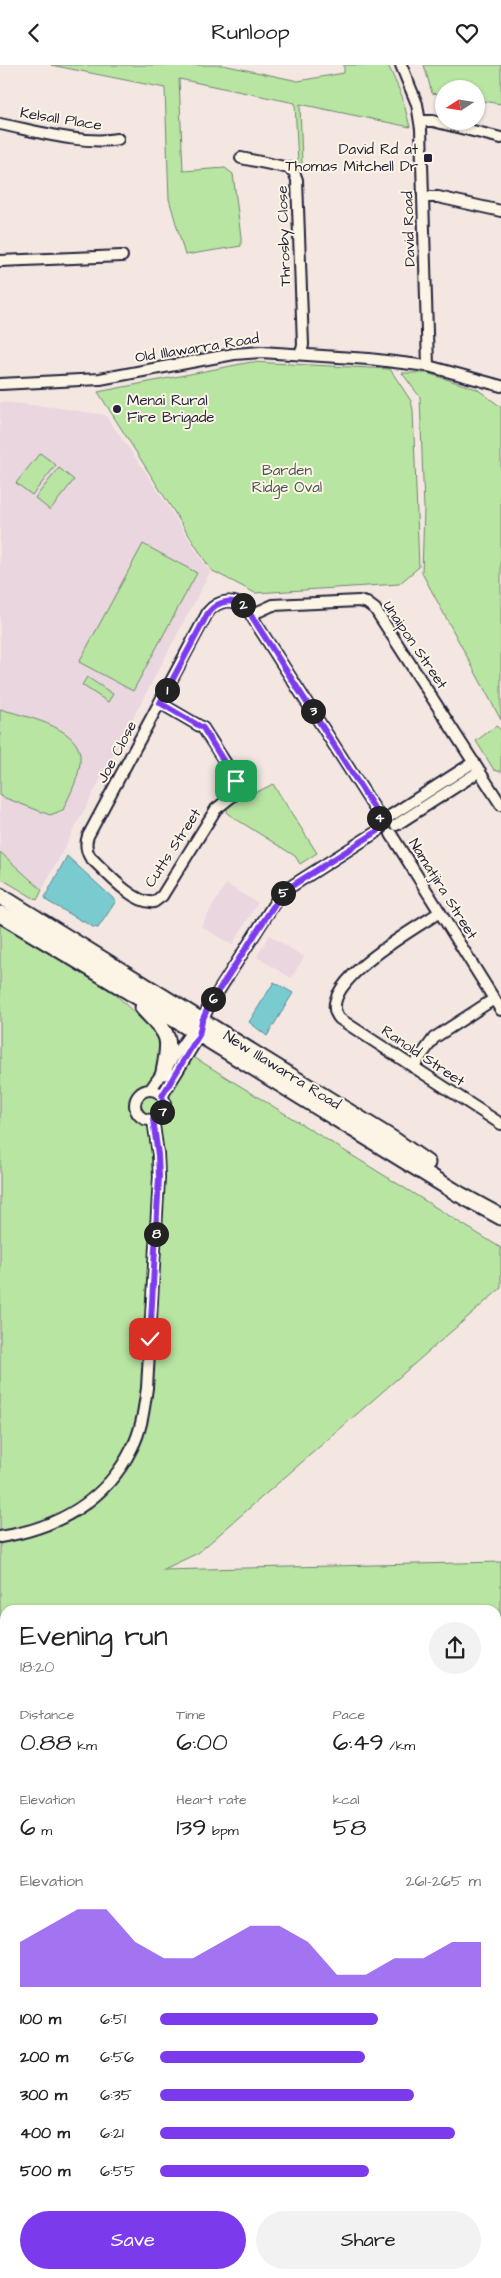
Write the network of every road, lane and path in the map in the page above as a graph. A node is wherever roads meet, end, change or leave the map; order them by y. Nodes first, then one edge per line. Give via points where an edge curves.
1 (401, 65) edge
2 (420, 121) junction
3 (0, 124) edge
4 (501, 138) edge
5 (118, 139) dead end
6 (241, 158) dead end
7 (424, 197) junction
8 (501, 211) edge
9 (122, 256) dead end
10 (0, 261) edge
11 (301, 354) junction
12 (428, 366) junction
13 (0, 384) edge
14 (501, 386) edge
15 (230, 601) joint
16 (251, 615) junction
17 (160, 703) junction
18 (477, 767) junction
19 (501, 805) edge
20 (390, 823) junction
21 (0, 896) edge
22 (154, 902) joint
23 (440, 912) junction
24 (0, 914) edge
25 (128, 990) junction
26 (494, 999) junction
27 (501, 1010) edge
28 (197, 1029) junction
29 (413, 1067) junction
30 (164, 1072) junction
31 (150, 1090) junction
32 (162, 1096) junction
33 (153, 1119) junction
34 (501, 1124) edge
35 (501, 1217) edge
36 (0, 1537) edge

1 - 2 street, David Road via 412,89
2 - 4 street via 433,121
2 - 7 street, David Road
3 - 5 street, Kelsall Place via 89,140
6 - 11 street, Throsby Close via 289,168 297,180
7 - 8 street via 438,197
7 - 12 street, David Road
9 - 10 street
11 - 12 street, Old Illawarra Road
11 - 13 street, Old Illawarra Road via 248,353 100,379
12 - 14 street, Old Illawarra Road
15 - 16 street, Namatjira Street via 242,605
15 - 17 street, Joe Close via 217,604 208,613
16 - 18 street, Unaipon Street via 274,605 367,603 375,609
16 - 20 street, Namatjira Street
17 - 22 street, Joe Close via 88,836 86,847 90,857 132,895 143,902
17 - 22 street, Cutts Street via 203,728 234,776 237,787 235,794 216,809 162,896
18 - 19 street, Unaipon Street
18 - 20 street
20 - 23 street, Namatjira Street
20 - 28 street via 377,822 378,831 280,896 240,955
21 - 28 highway, New Illawarra Road
23 - 26 street, Namatjira Street
23 - 29 street, Ranold Street via 367,960 349,979 334,1008 340,1019
24 - 25 highway, New Illawarra Road
25 - 28 highway, New Illawarra Road
25 - 30 highway via 157,1020 166,1035 168,1053
26 - 27 street, Namatjira Street
26 - 29 street via 434,1038
28 - 30 street
28 - 32 street
28 - 35 highway, New Illawarra Road via 394,1140
29 - 34 street, Ranold Street
30 - 31 street
31 - 32 street
31 - 33 street via 138,1095 136,1108 144,1118
32 - 33 street via 163,1112
33 - 36 street via 159,1177 147,1388 133,1448 104,1487 79,1509 47,1526

